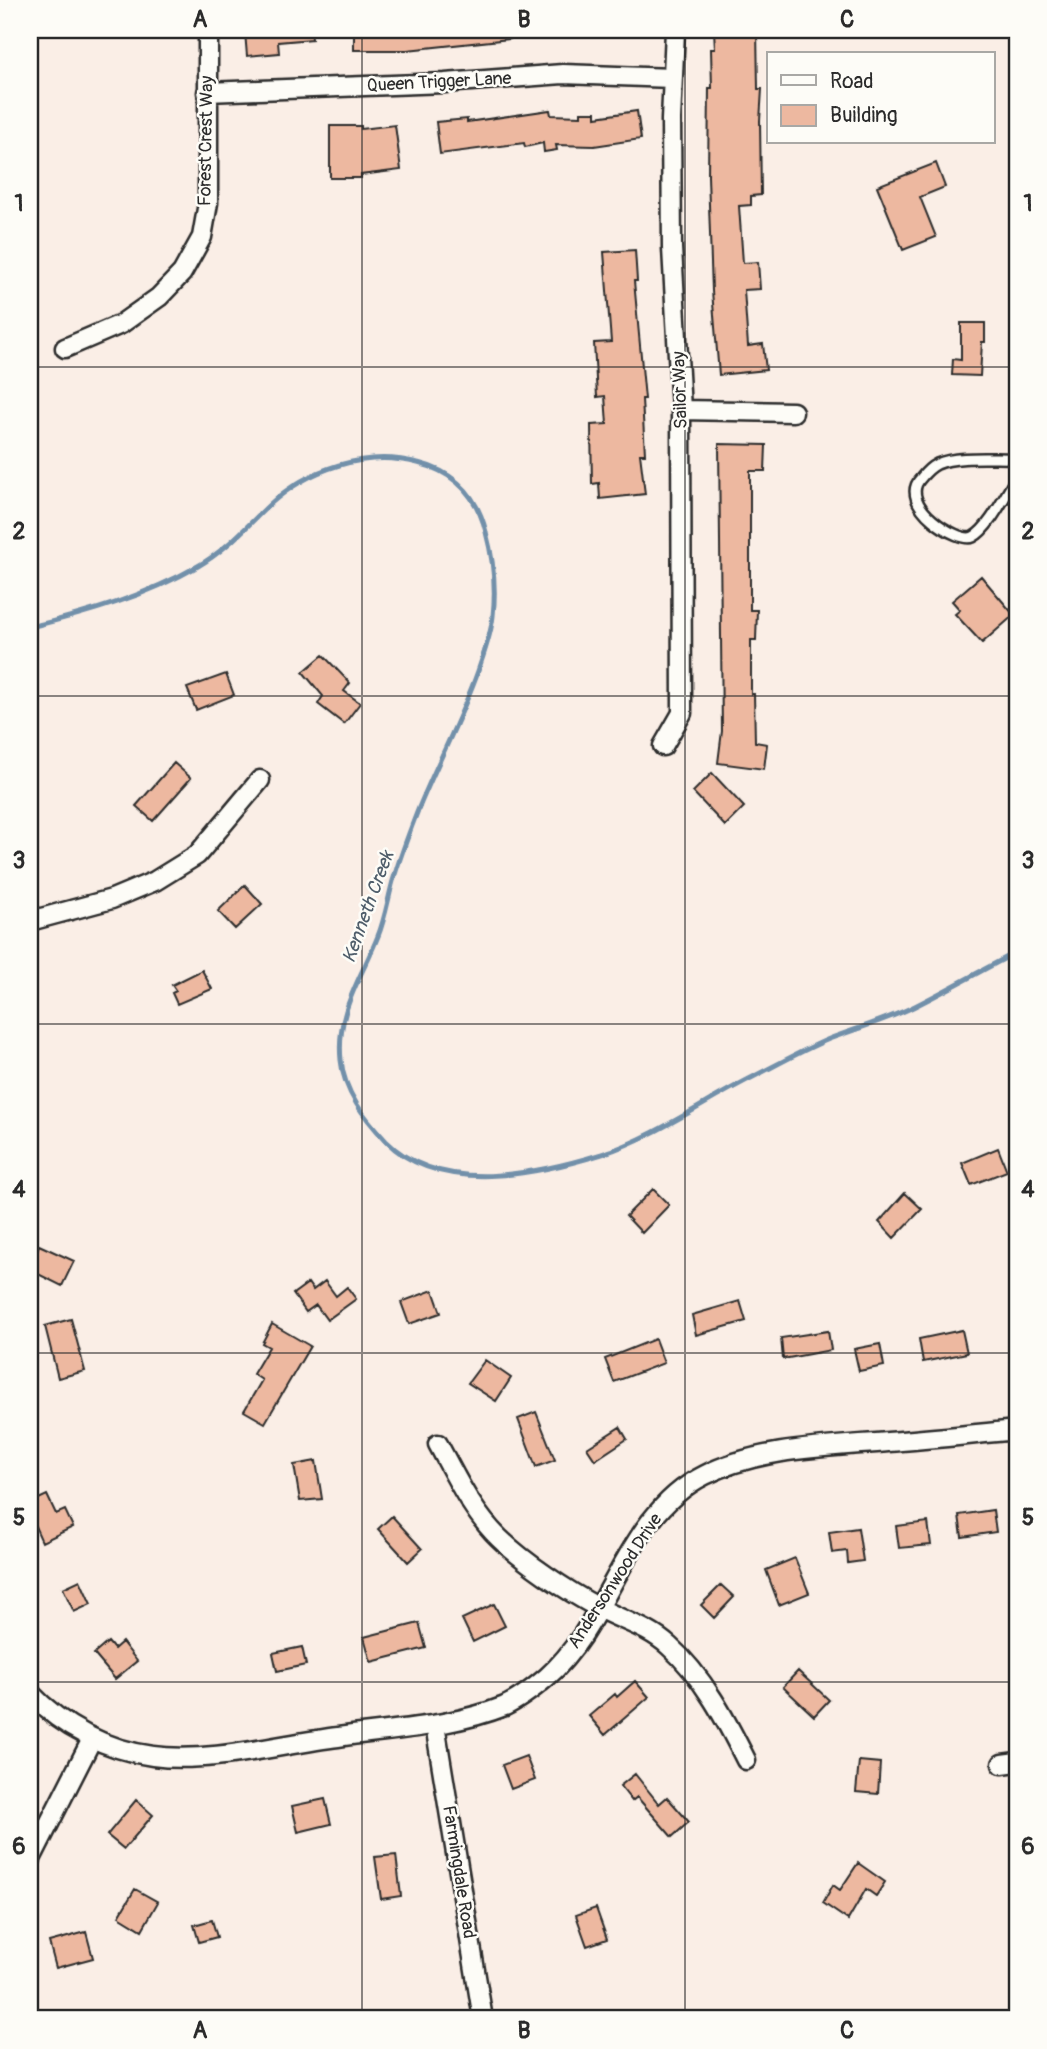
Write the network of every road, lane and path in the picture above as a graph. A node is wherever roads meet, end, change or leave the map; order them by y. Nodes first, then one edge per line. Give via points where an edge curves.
1 (208, 30) edge
2 (675, 30) edge
3 (672, 78) junction
4 (207, 92) junction
5 (65, 348) dead end
6 (681, 410) junction
7 (793, 412) dead end
8 (1017, 458) edge
9 (1017, 477) edge
10 (663, 747) dead end
11 (260, 780) dead end
12 (30, 921) edge
13 (1017, 1430) edge
14 (438, 1444) dead end
15 (600, 1608) junction
16 (30, 1693) edge
17 (435, 1725) junction
18 (92, 1740) junction
19 (746, 1760) dead end
20 (30, 1861) edge
21 (483, 2019) edge

1 - 4 street, Forest Crest Way
2 - 3 street, Sailor Way
3 - 4 street, Queen Trigger Lane via 563,74
3 - 6 street, Sailor Way via 672,248
4 - 5 street, Forest Crest Way via 208,203 202,237 181,273 159,298 121,324
6 - 7 street
6 - 10 street, Sailor Way via 682,713
8 - 9 lane via 937,464 915,484 914,494 928,516 963,539 972,538 984,528
11 - 12 street via 197,855 155,881 112,899
13 - 15 street, Andersonwood Drive via 832,1447 725,1465 695,1480 659,1510
14 - 15 street via 466,1496 498,1538
15 - 17 street, Andersonwood Drive via 566,1657 523,1696 505,1706
15 - 19 street via 644,1629 687,1665
16 - 18 street, Andersonwood Drive
17 - 18 street, Andersonwood Drive via 187,1759 152,1756
17 - 21 street, Farmingdale Road
18 - 20 street

